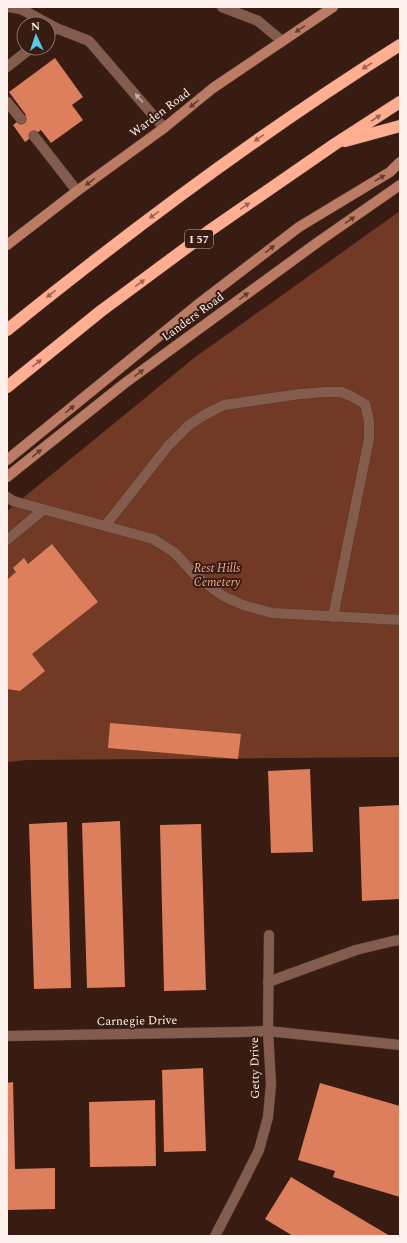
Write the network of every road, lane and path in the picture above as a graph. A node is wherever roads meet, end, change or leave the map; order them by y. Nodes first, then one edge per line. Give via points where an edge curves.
1 (9, 7) edge
2 (222, 7) edge
3 (332, 7) edge
4 (34, 16) edge
5 (56, 28) edge
6 (282, 41) junction
7 (400, 45) edge
8 (21, 56) edge
9 (7, 67) edge
10 (7, 102) edge
11 (400, 102) edge
12 (21, 119) dead end
13 (400, 126) edge
14 (164, 128) junction
15 (34, 136) dead end
16 (335, 144) junction
17 (400, 162) edge
18 (400, 185) edge
19 (77, 191) junction
20 (7, 245) edge
21 (7, 330) edge
22 (7, 387) edge
23 (7, 460) edge
24 (7, 478) edge
25 (7, 497) edge
26 (44, 510) junction
27 (106, 526) junction
28 (7, 540) edge
29 (333, 617) junction
30 (400, 620) edge
31 (269, 935) dead end
32 (400, 940) edge
33 (268, 982) junction
34 (268, 1031) junction
35 (7, 1036) edge
36 (400, 1045) edge
37 (215, 1236) edge

1 - 4 street via 21,9
2 - 6 street via 258,21
3 -> 6 main road, Warden Road
14 -> 5 street via 89,41
6 -> 14 main road, Warden Road via 213,88
7 -> 21 highway via 241,152 143,223
8 - 9 street
10 - 12 street
16 -> 11 highway, I 57
13 - 16 highway
14 -> 19 main road, Warden Road
15 - 19 street
22 -> 16 highway, I 57 via 108,306 209,231
23 -> 17 main road via 201,302 299,227 390,172
24 -> 18 main road, Landers Road via 132,378
19 - 20 main road, Warden Road
25 - 26 street
26 - 27 street
26 - 28 street
27 - 29 street via 153,539 175,554 197,577 243,605 272,613
27 - 29 street via 168,446 206,414 224,405 300,394 341,392 351,396 365,404 369,421 369,439
29 - 30 street
31 - 33 street, Getty Drive
32 - 33 street via 356,950
33 - 34 street, Getty Drive
34 - 35 street, Carnegie Drive
34 - 36 street, Carnegie Drive
34 - 37 street, Getty Drive via 271,1084 268,1117 259,1150

